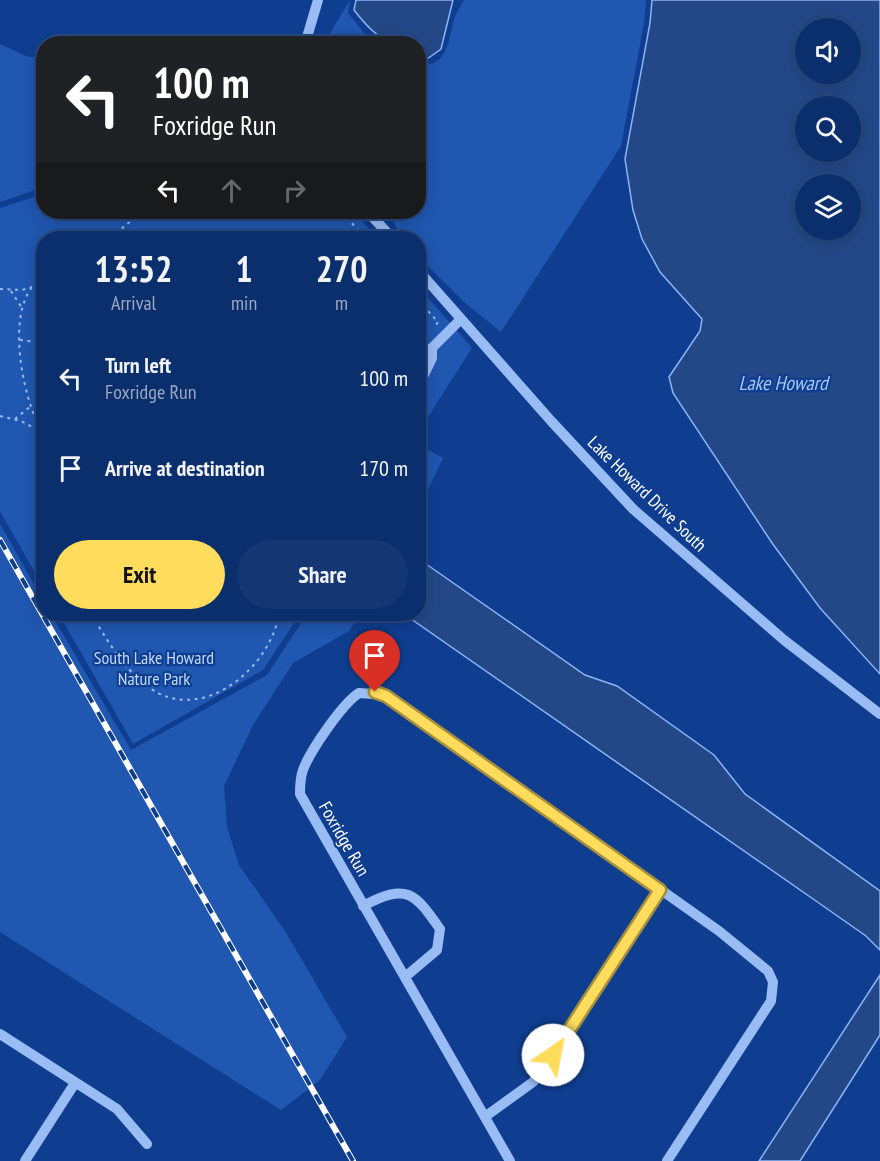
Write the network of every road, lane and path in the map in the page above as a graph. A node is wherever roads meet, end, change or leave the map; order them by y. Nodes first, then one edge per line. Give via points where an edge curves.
1 (318, 0) edge
2 (307, 36) edge
3 (133, 219) edge
4 (348, 219) edge
5 (374, 219) edge
6 (119, 231) edge
7 (359, 231) edge
8 (386, 231) edge
9 (426, 279) edge
10 (36, 284) edge
11 (32, 287) junction
12 (0, 290) edge
13 (11, 291) junction
14 (23, 309) junction
15 (426, 309) edge
16 (461, 319) junction
17 (438, 322) dead end
18 (20, 340) junction
19 (36, 342) edge
20 (432, 348) junction
21 (426, 350) edge
22 (426, 370) edge
23 (31, 406) junction
24 (0, 416) edge
25 (14, 420) junction
26 (36, 420) edge
27 (36, 429) edge
28 (96, 621) edge
29 (277, 621) edge
30 (880, 714) edge
31 (660, 890) junction
32 (363, 906) junction
33 (405, 977) junction
34 (0, 1034) edge
35 (75, 1083) junction
36 (486, 1116) junction
37 (147, 1144) dead end
38 (25, 1161) edge
39 (510, 1161) edge
40 (667, 1161) edge

1 - 2 street
3 - 6 path
4 - 7 path
5 - 8 street
9 - 16 street, Lake Howard Drive South
10 - 11 path
11 - 13 path
11 - 14 path
12 - 13 path
13 - 14 path
14 - 18 path
15 - 17 path
16 - 20 street
16 - 30 street, Lake Howard Drive South via 633,509 784,640
18 - 19 path
18 - 23 path
20 - 21 street
20 - 22 street
23 - 25 path
23 - 26 path
24 - 25 path
25 - 27 path
28 - 29 path via 146,685 175,699 193,700 210,697 227,687 254,664 272,637
31 - 32 street, Foxridge Run via 375,692 359,693 342,708 303,769 300,789 304,803
31 - 36 street via 541,1073
31 - 40 street, Foxridge Run via 753,956 773,982 771,1001
32 - 33 street, Foxridge Run
32 - 33 street via 387,894 411,895 421,902 440,929 437,951
33 - 36 street, Foxridge Run
34 - 35 street
35 - 37 street via 117,1109
35 - 38 street
36 - 39 street, Foxridge Run

